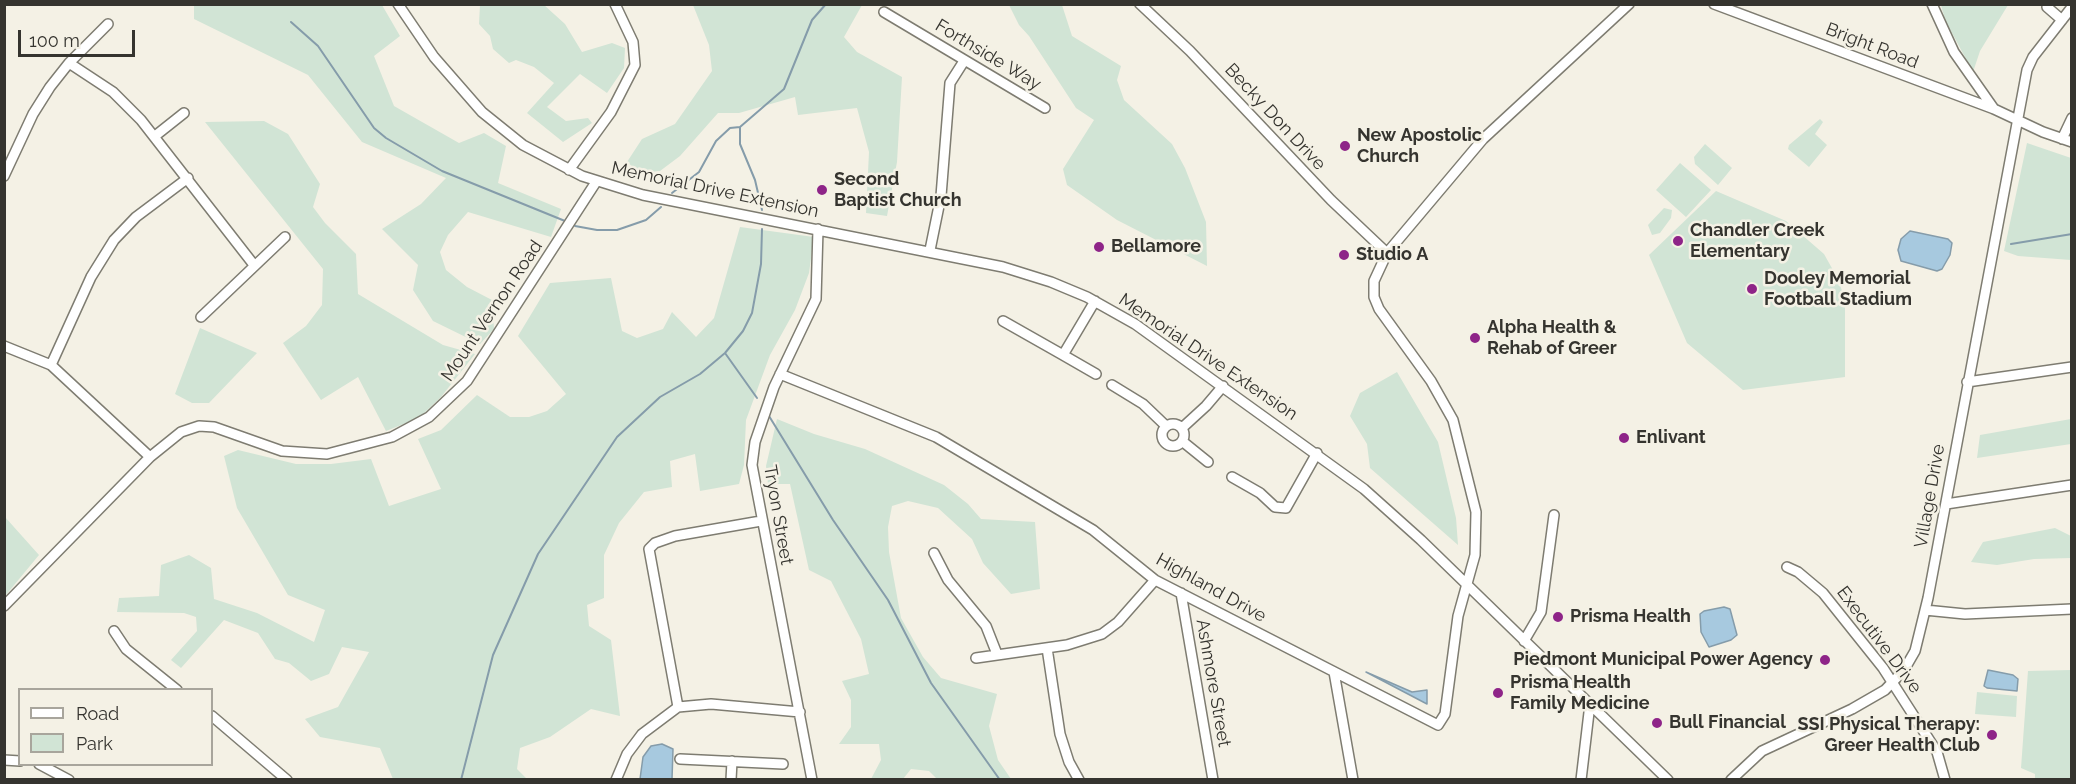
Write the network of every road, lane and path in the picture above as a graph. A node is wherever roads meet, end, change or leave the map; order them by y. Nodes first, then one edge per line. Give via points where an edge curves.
1 (398, 4) edge
2 (615, 4) edge
3 (1629, 4) edge
4 (1714, 4) edge
5 (1932, 4) edge
6 (1143, 5) edge
7 (2047, 7) dead end
8 (2072, 8) edge
9 (884, 12) dead end
10 (2062, 20) junction
11 (108, 24) dead end
12 (964, 61) junction
13 (69, 63) junction
14 (1045, 108) dead end
15 (1994, 109) junction
16 (184, 113) dead end
17 (2072, 118) edge
18 (2017, 121) junction
19 (155, 136) junction
20 (2067, 140) edge
21 (569, 170) junction
22 (4, 176) edge
23 (188, 178) junction
24 (596, 182) junction
25 (818, 229) junction
26 (285, 237) dead end
27 (930, 250) junction
28 (1387, 253) junction
29 (254, 265) junction
30 (1095, 301) junction
31 (201, 317) dead end
32 (1003, 321) dead end
33 (4, 346) edge
34 (1063, 355) junction
35 (51, 365) junction
36 (2072, 367) edge
37 (780, 374) junction
38 (1096, 374) dead end
39 (1967, 382) junction
40 (1112, 385) dead end
41 (1223, 386) junction
42 (1166, 426) junction
43 (1182, 428) junction
44 (1182, 441) junction
45 (1317, 453) junction
46 (150, 457) junction
47 (1208, 462) dead end
48 (1232, 477) dead end
49 (2072, 484) edge
50 (1946, 504) junction
51 (1554, 515) dead end
52 (761, 521) junction
53 (934, 553) dead end
54 (1787, 567) dead end
55 (1155, 580) junction
56 (1467, 584) junction
57 (1181, 593) junction
58 (4, 606) edge
59 (2072, 609) edge
60 (1925, 610) junction
61 (114, 631) dead end
62 (1524, 641) junction
63 (1047, 648) junction
64 (997, 654) junction
65 (976, 658) dead end
66 (1334, 672) junction
67 (1893, 682) junction
68 (175, 688) edge
69 (1590, 704) junction
70 (678, 707) junction
71 (800, 712) junction
72 (213, 717) edge
73 (680, 759) dead end
74 (732, 761) junction
75 (783, 764) dead end
76 (41, 766) edge
77 (69, 780) edge
78 (287, 780) edge
79 (616, 780) edge
80 (731, 780) edge
81 (812, 780) edge
82 (1079, 780) edge
83 (1213, 780) edge
84 (1353, 780) edge
85 (1581, 780) edge
86 (1668, 780) edge
87 (1731, 780) edge
88 (1945, 780) edge

1 - 21 street, Memorial Drive Extension via 434,57 482,112 523,145
2 - 21 street via 635,46 635,65 611,112
3 - 28 street via 1483,139
4 - 15 street, Bright Road
5 - 15 street via 1954,52
6 - 28 street, Becky Don Drive
7 - 10 street
8 - 10 street, Village Drive
9 - 12 street, Forthside Way
10 - 18 street, Village Drive via 2029,63
11 - 13 street
12 - 14 street, Forthside Way
12 - 27 street via 950,82 941,196
13 - 19 street via 128,105
13 - 22 street via 41,100
15 - 18 street, Bright Road
16 - 19 street
17 - 20 street
18 - 20 street, Bright Road
18 - 39 street, Village Drive
19 - 23 street
21 - 24 street, Memorial Drive Extension
23 - 29 street
23 - 35 street via 133,220 109,246
24 - 25 street, Memorial Drive Extension
24 - 46 street, Mount Vernon Road via 467,381 444,405 414,426 370,445 310,455 282,451 219,428 199,426 175,435
25 - 27 street, Memorial Drive Extension
25 - 37 street, Tryon Street via 816,299
26 - 29 street
27 - 30 street, Memorial Drive Extension via 1021,272
28 - 56 street via 1374,281 1376,303 1445,403 1459,437 1472,488 1476,536
29 - 31 street
30 - 34 street
30 - 41 street, Memorial Drive Extension
32 - 34 street
33 - 35 street
34 - 38 street
35 - 46 street
36 - 39 street
37 - 52 street, Tryon Street via 752,454
37 - 55 street, Highland Drive via 936,437 1094,530
39 - 50 street, Village Drive
40 - 42 street via 1143,404
41 - 43 street
41 - 45 street, Memorial Drive Extension
42 - 43 street via 1176,424
42 - 44 street via 1162,435 1167,443 1176,445
43 - 44 street
44 - 47 street
45 - 48 street via 1286,508 1275,507
45 - 56 street, Memorial Drive Extension via 1396,516
46 - 58 street, Mount Vernon Road
49 - 50 street
50 - 60 street, Village Drive
51 - 62 street via 1541,612
52 - 70 street via 675,536 649,549
52 - 71 street, Tryon Street
53 - 64 street via 948,580 986,626
54 - 67 street, Executive Drive via 1812,582 1839,610
55 - 57 street, Highland Drive
55 - 63 street via 1108,630
56 - 62 street, Memorial Drive Extension
56 - 66 street, Highland Drive via 1458,616 1445,714 1438,725
57 - 66 street, Highland Drive
57 - 83 street, Ashmore Street
59 - 60 street via 1965,614
60 - 67 street, Village Drive via 1915,651
61 - 68 street via 126,649
62 - 69 street, Memorial Drive Extension
63 - 64 street
63 - 82 street via 1060,734
64 - 65 street
66 - 84 street
67 - 87 street, Village Drive via 1852,710 1762,751
67 - 88 street, Executive Drive via 1937,752
69 - 85 street
69 - 86 street, Memorial Drive Extension
70 - 71 street via 711,704
70 - 79 street via 642,734 627,754
71 - 81 street, Tryon Street
72 - 78 street
73 - 74 street
74 - 75 street
74 - 80 street
76 - 77 street

